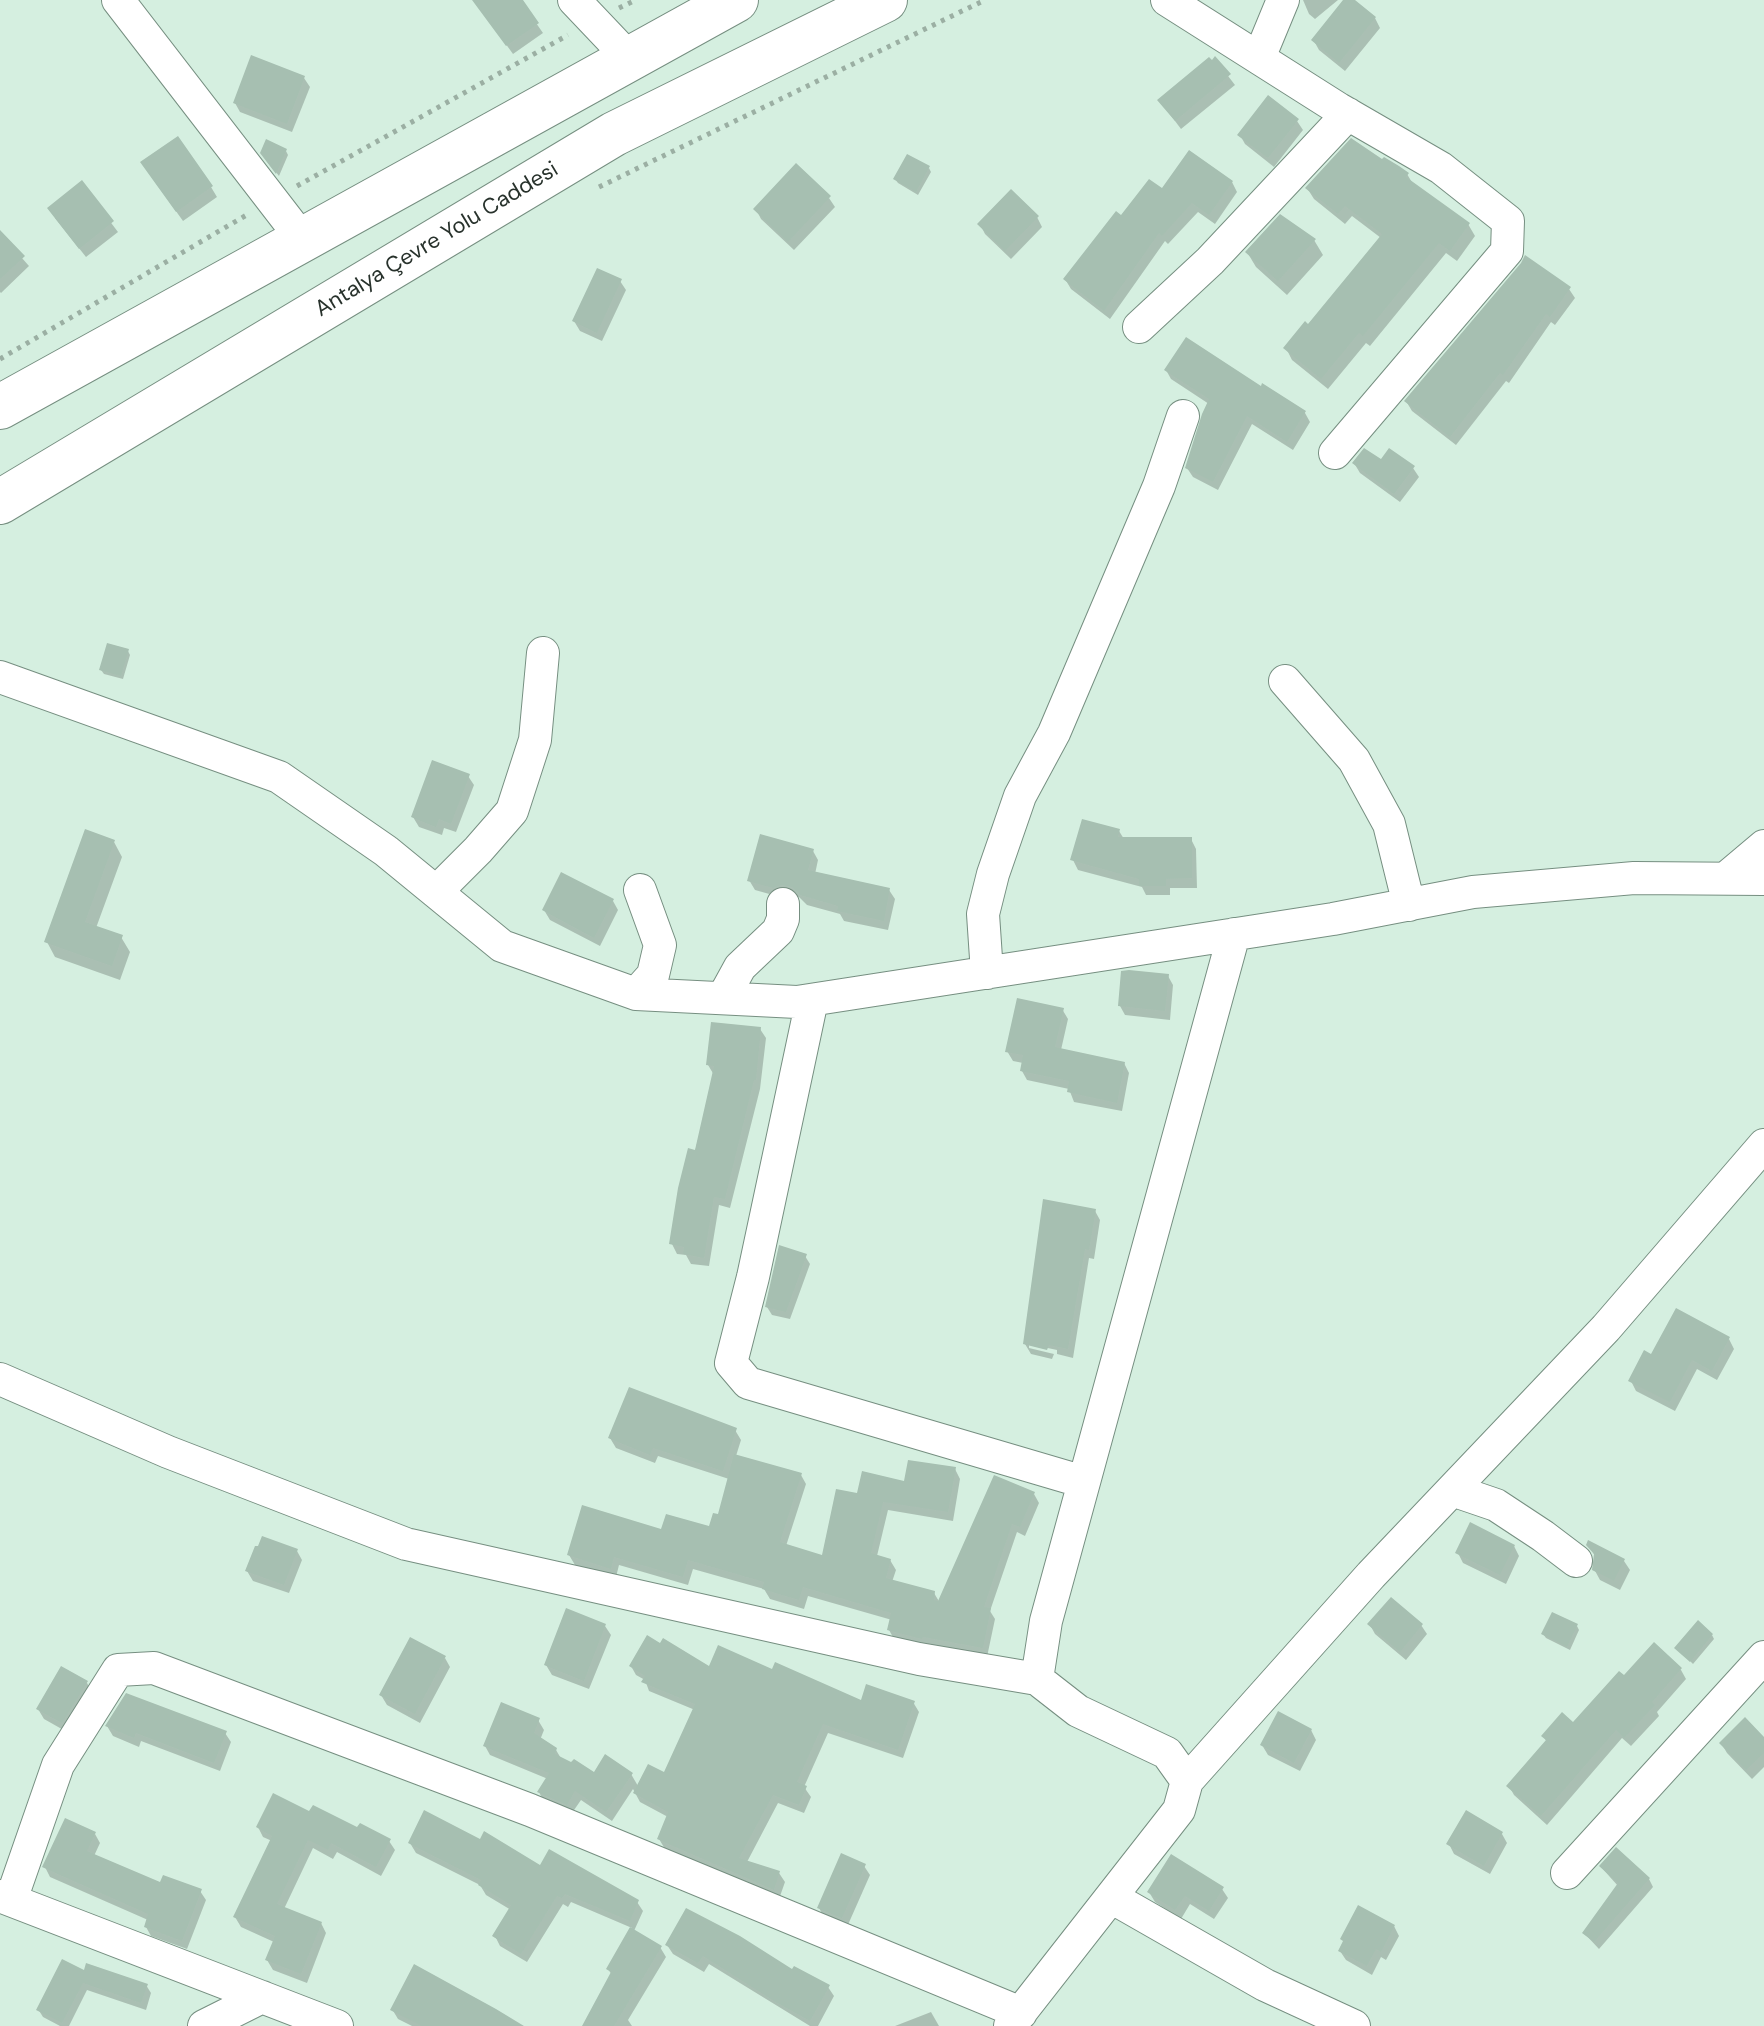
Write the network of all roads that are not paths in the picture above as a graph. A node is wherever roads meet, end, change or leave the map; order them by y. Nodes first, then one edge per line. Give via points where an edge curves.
1 (118, 0) edge
2 (736, 0) edge
3 (885, 0) edge
4 (1167, 0) edge
5 (1283, 0) edge
6 (584, 10) edge
7 (1259, 58) junction
8 (630, 59) junction
9 (1348, 114) junction
10 (303, 240) junction
11 (1139, 327) dead end
12 (0, 407) edge
13 (1183, 416) dead end
14 (1335, 453) dead end
15 (0, 502) edge
16 (543, 653) dead end
17 (0, 677) edge
18 (1285, 681) dead end
19 (1764, 846) edge
20 (1726, 878) junction
21 (1764, 879) edge
22 (640, 890) dead end
23 (436, 892) junction
24 (783, 904) dead end
25 (1409, 905) junction
26 (1234, 934) junction
27 (987, 973) junction
28 (636, 994) junction
29 (723, 998) junction
30 (812, 1000) junction
31 (1764, 1145) edge
32 (0, 1379) edge
33 (1084, 1482) junction
34 (1452, 1490) junction
35 (1576, 1561) dead end
36 (1764, 1657) edge
37 (1037, 1679) junction
38 (1187, 1781) junction
39 (1567, 1873) dead end
40 (1111, 1897) junction
41 (6, 1898) edge
42 (262, 1997) junction
43 (1016, 2020) edge
44 (204, 2026) edge
45 (337, 2026) edge
46 (1354, 2026) edge

1 - 10 street
2 - 8 highway
3 - 15 highway, Antalya Çevre Yolu Caddesi via 614,134
4 - 7 street
5 - 7 street
6 - 8 street
7 - 9 street
8 - 10 highway
9 - 11 street via 1210,261
9 - 14 street via 1441,168 1508,221 1507,251
10 - 12 highway
13 - 27 street via 1159,486 1054,733 1015,809 983,914
16 - 23 street via 535,740 512,811
17 - 23 street via 279,777
18 - 25 street via 1354,760 1389,824
19 - 20 street
20 - 21 street
20 - 25 street via 1619,879 1473,892
22 - 28 street via 660,945 653,975
23 - 28 street via 502,946
24 - 29 street via 778,931 740,967
25 - 26 street
26 - 27 street
26 - 33 street
27 - 30 street
28 - 29 street
29 - 30 street
30 - 33 street via 731,1363 748,1383
31 - 34 street via 1606,1328
32 - 37 street via 168,1452 406,1544 919,1659
33 - 37 street via 1046,1621
34 - 35 street via 1496,1505
34 - 38 street
36 - 39 street
37 - 38 street via 1078,1711 1167,1753
38 - 40 street via 1179,1810
40 - 43 street
40 - 46 street via 1265,1985
41 - 42 street
41 - 43 street via 58,1765 118,1670 154,1668 530,1810
42 - 44 street
42 - 45 street

